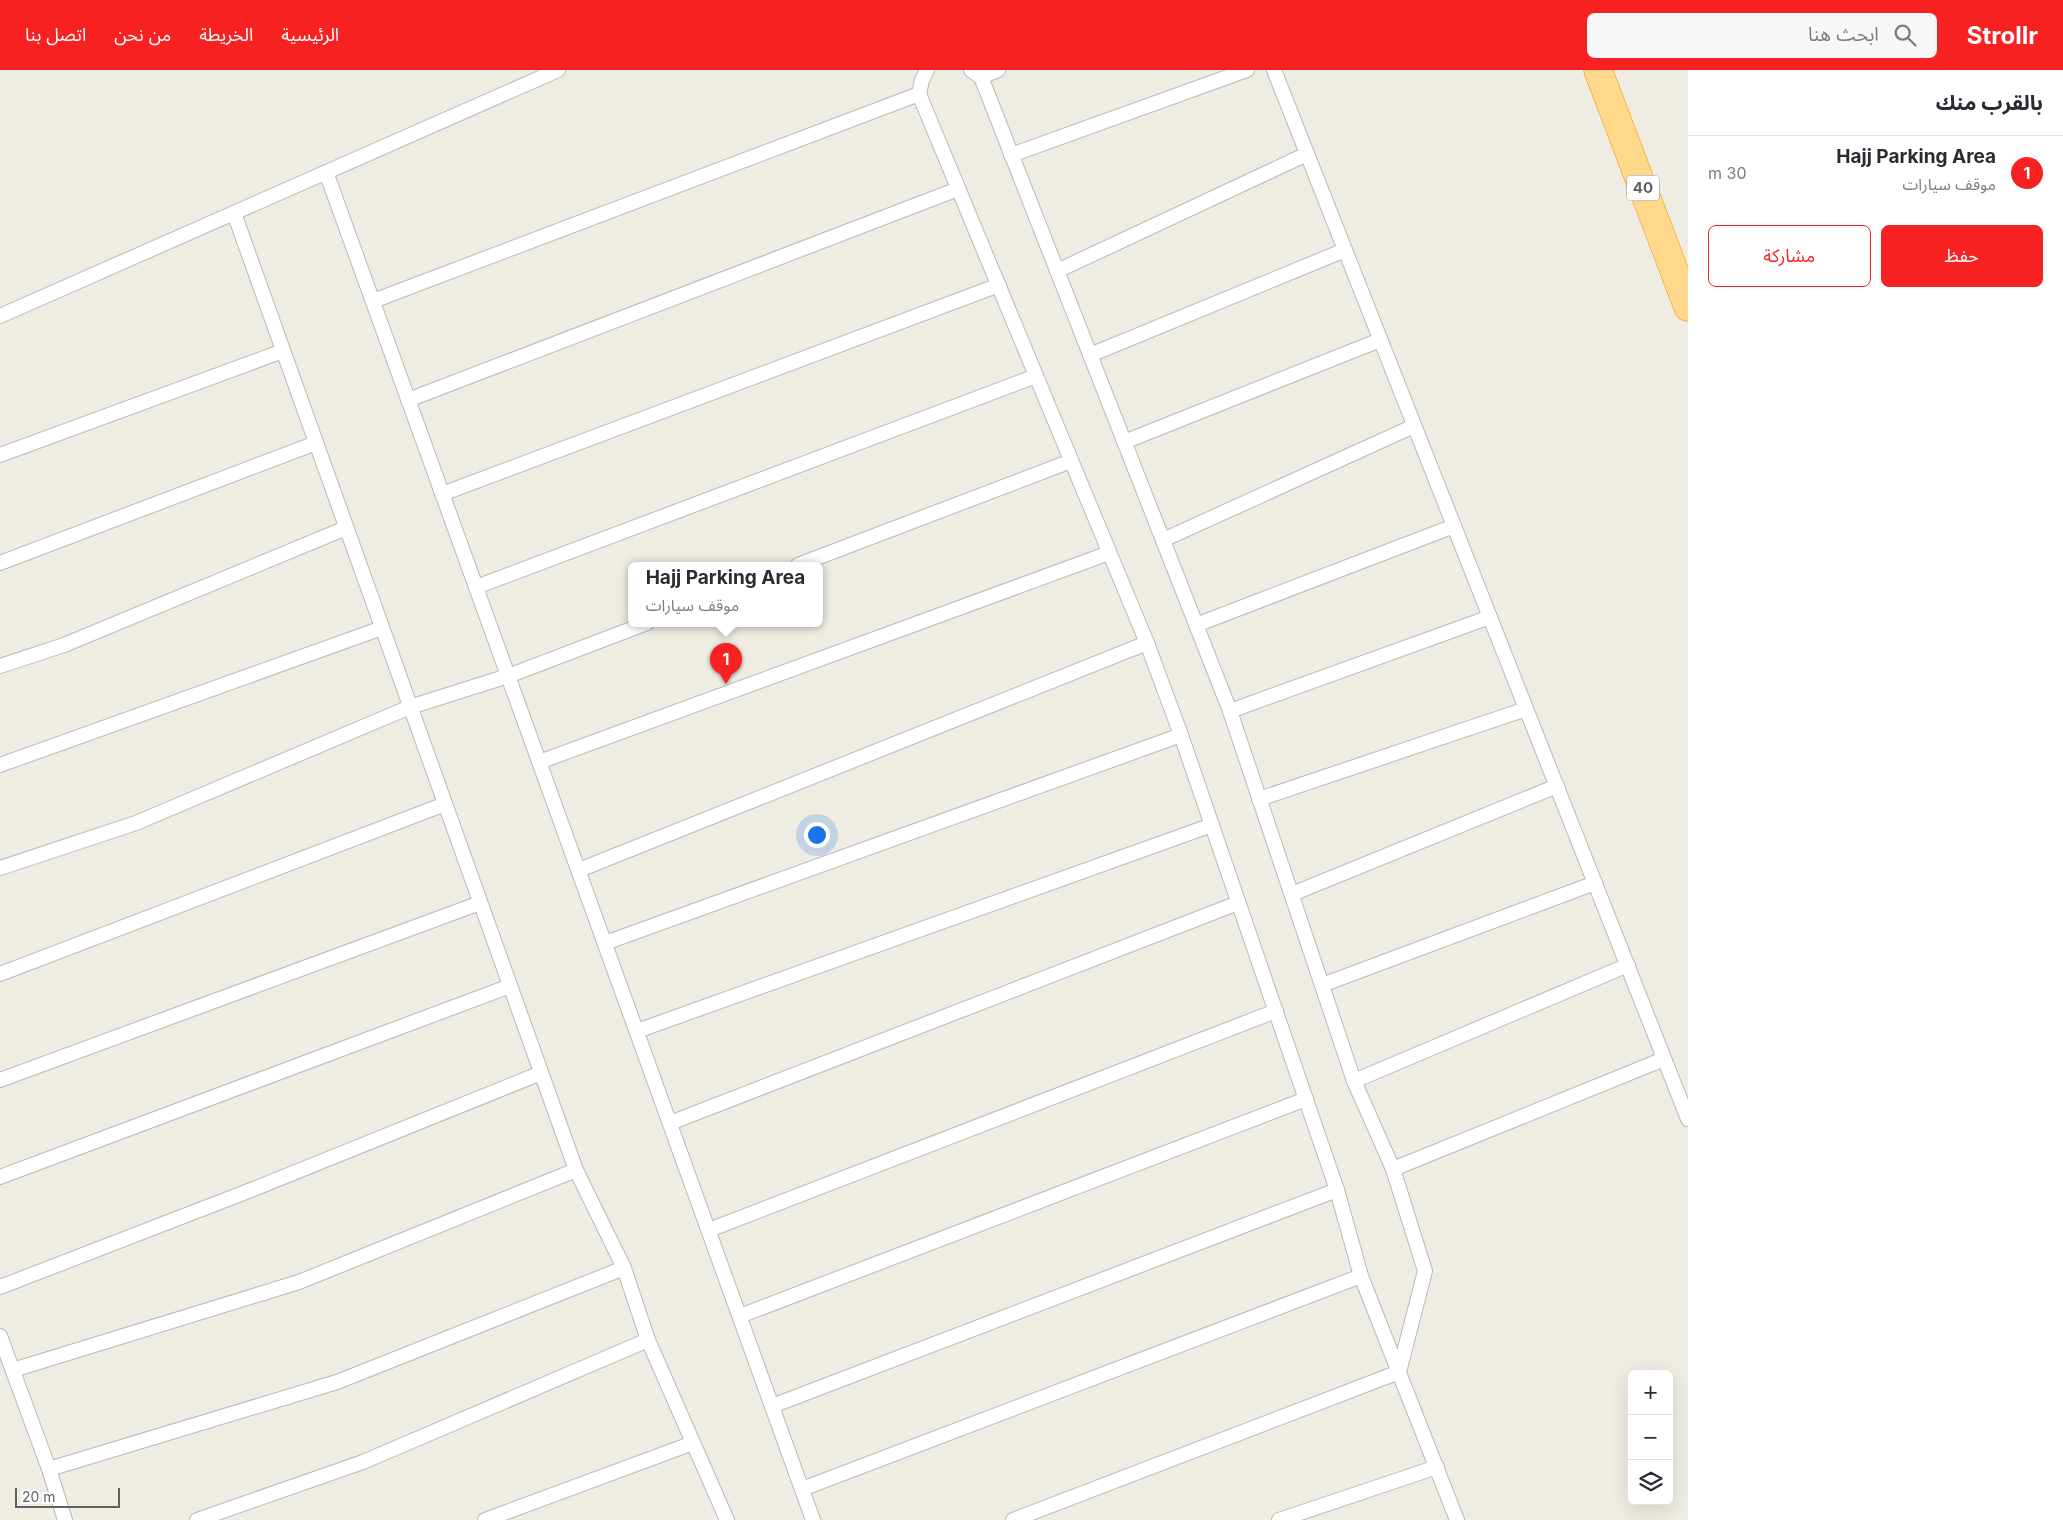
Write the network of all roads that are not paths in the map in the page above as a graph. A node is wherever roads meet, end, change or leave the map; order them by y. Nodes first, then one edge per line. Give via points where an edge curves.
1 (558, 70) edge
2 (927, 70) edge
3 (998, 70) edge
4 (1247, 70) edge
5 (1274, 70) edge
6 (1598, 70) edge
7 (976, 74) edge
8 (919, 94) junction
9 (1011, 154) junction
10 (1307, 154) junction
11 (326, 172) junction
12 (958, 189) junction
13 (234, 212) junction
14 (1345, 250) junction
15 (1057, 271) junction
16 (998, 285) junction
17 (373, 301) junction
18 (1688, 306) edge
19 (0, 316) edge
20 (1380, 340) junction
21 (283, 351) junction
22 (1090, 355) junction
23 (1036, 376) junction
24 (408, 400) junction
25 (1414, 426) junction
26 (1124, 442) junction
27 (316, 443) junction
28 (0, 455) edge
29 (1071, 461) junction
30 (442, 494) junction
31 (1454, 526) junction
32 (346, 528) junction
33 (1163, 540) junction
34 (1109, 553) junction
35 (806, 562) edge
36 (0, 563) edge
37 (476, 587) junction
38 (1490, 617) junction
39 (1196, 625) junction
40 (637, 627) edge
41 (382, 628) junction
42 (1146, 643) junction
43 (0, 666) edge
44 (508, 676) junction
45 (410, 707) junction
46 (1526, 709) junction
47 (1230, 711) junction
48 (1181, 735) junction
49 (540, 762) junction
50 (0, 765) edge
51 (1556, 786) junction
52 (1259, 799) junction
53 (445, 804) junction
54 (1212, 825) junction
55 (0, 868) edge
56 (578, 870) junction
57 (1595, 883) junction
58 (1292, 894) junction
59 (480, 903) junction
60 (1238, 903) junction
61 (605, 943) junction
62 (1628, 965) junction
63 (0, 974) edge
64 (1322, 984) junction
65 (510, 986) junction
66 (1276, 1011) junction
67 (637, 1031) junction
68 (1664, 1059) junction
69 (542, 1073) junction
70 (0, 1080) edge
71 (1354, 1081) junction
72 (1306, 1099) junction
73 (1688, 1119) edge
74 (670, 1123) junction
75 (1393, 1168) junction
76 (576, 1170) junction
77 (0, 1177) edge
78 (1337, 1190) junction
79 (708, 1230) junction
80 (624, 1268) junction
81 (1361, 1276) junction
82 (0, 1287) edge
83 (740, 1316) junction
84 (0, 1336) edge
85 (648, 1340) junction
86 (13, 1370) junction
87 (1399, 1372) junction
88 (772, 1406) junction
89 (693, 1443) junction
90 (49, 1468) junction
91 (1436, 1468) junction
92 (802, 1489) junction
93 (65, 1520) edge
94 (197, 1520) edge
95 (485, 1520) edge
96 (727, 1520) edge
97 (814, 1520) edge
98 (1013, 1520) edge
99 (1279, 1520) edge
100 (1457, 1520) edge

1 - 11 lane
2 - 8 lane
3 - 7 lane
4 - 9 lane
5 - 10 lane
6 - 18 highway, 40
7 - 9 lane
8 - 12 lane
8 - 17 lane
9 - 15 lane
10 - 14 lane
10 - 15 lane
11 - 13 lane
11 - 17 lane
12 - 16 lane
12 - 24 lane
13 - 19 lane
13 - 21 lane
14 - 20 lane
14 - 22 lane
15 - 22 lane
16 - 23 lane
16 - 30 lane
17 - 24 lane
20 - 25 lane
20 - 26 lane
21 - 27 lane
21 - 28 lane
22 - 26 lane
23 - 29 lane
23 - 37 lane
24 - 30 lane
25 - 31 lane
25 - 33 lane
26 - 33 lane
27 - 32 lane
27 - 36 lane
29 - 34 lane
29 - 35 lane
30 - 37 lane
31 - 38 lane
31 - 39 lane
32 - 41 lane
32 - 43 lane via 64,645
33 - 39 lane
34 - 42 lane
34 - 49 lane
37 - 44 lane
38 - 46 lane
38 - 47 lane
39 - 47 lane
40 - 44 lane
41 - 45 lane
41 - 50 lane
42 - 48 lane
42 - 56 lane
44 - 45 lane
44 - 49 lane
45 - 53 lane
45 - 55 lane via 136,823
46 - 51 lane
46 - 52 lane
47 - 52 lane
48 - 54 lane
48 - 61 lane
49 - 56 lane
51 - 57 lane
51 - 58 lane
52 - 58 lane
53 - 59 lane
53 - 63 lane
54 - 60 lane
54 - 67 lane
56 - 61 lane
57 - 62 lane
57 - 64 lane
58 - 64 lane
59 - 65 lane
59 - 70 lane
60 - 66 lane
60 - 74 lane
61 - 67 lane
62 - 68 lane
62 - 71 lane
64 - 71 lane
65 - 69 lane
65 - 77 lane
66 - 72 lane
66 - 79 lane
67 - 74 lane
68 - 73 lane
68 - 75 lane
69 - 76 lane
69 - 82 lane
71 - 75 lane
72 - 78 lane
72 - 83 lane
74 - 79 lane
75 - 87 lane via 1426,1271
76 - 80 lane
76 - 86 lane via 299,1282
78 - 81 lane
78 - 88 lane
79 - 83 lane
80 - 85 lane
80 - 90 lane via 336,1382
81 - 87 lane
81 - 92 lane
83 - 88 lane
84 - 86 lane
85 - 89 lane
85 - 94 lane via 363,1462
86 - 90 lane
87 - 91 lane
87 - 98 lane
88 - 92 lane
89 - 95 lane
89 - 96 lane
90 - 93 lane
91 - 99 lane
91 - 100 lane
92 - 97 lane

